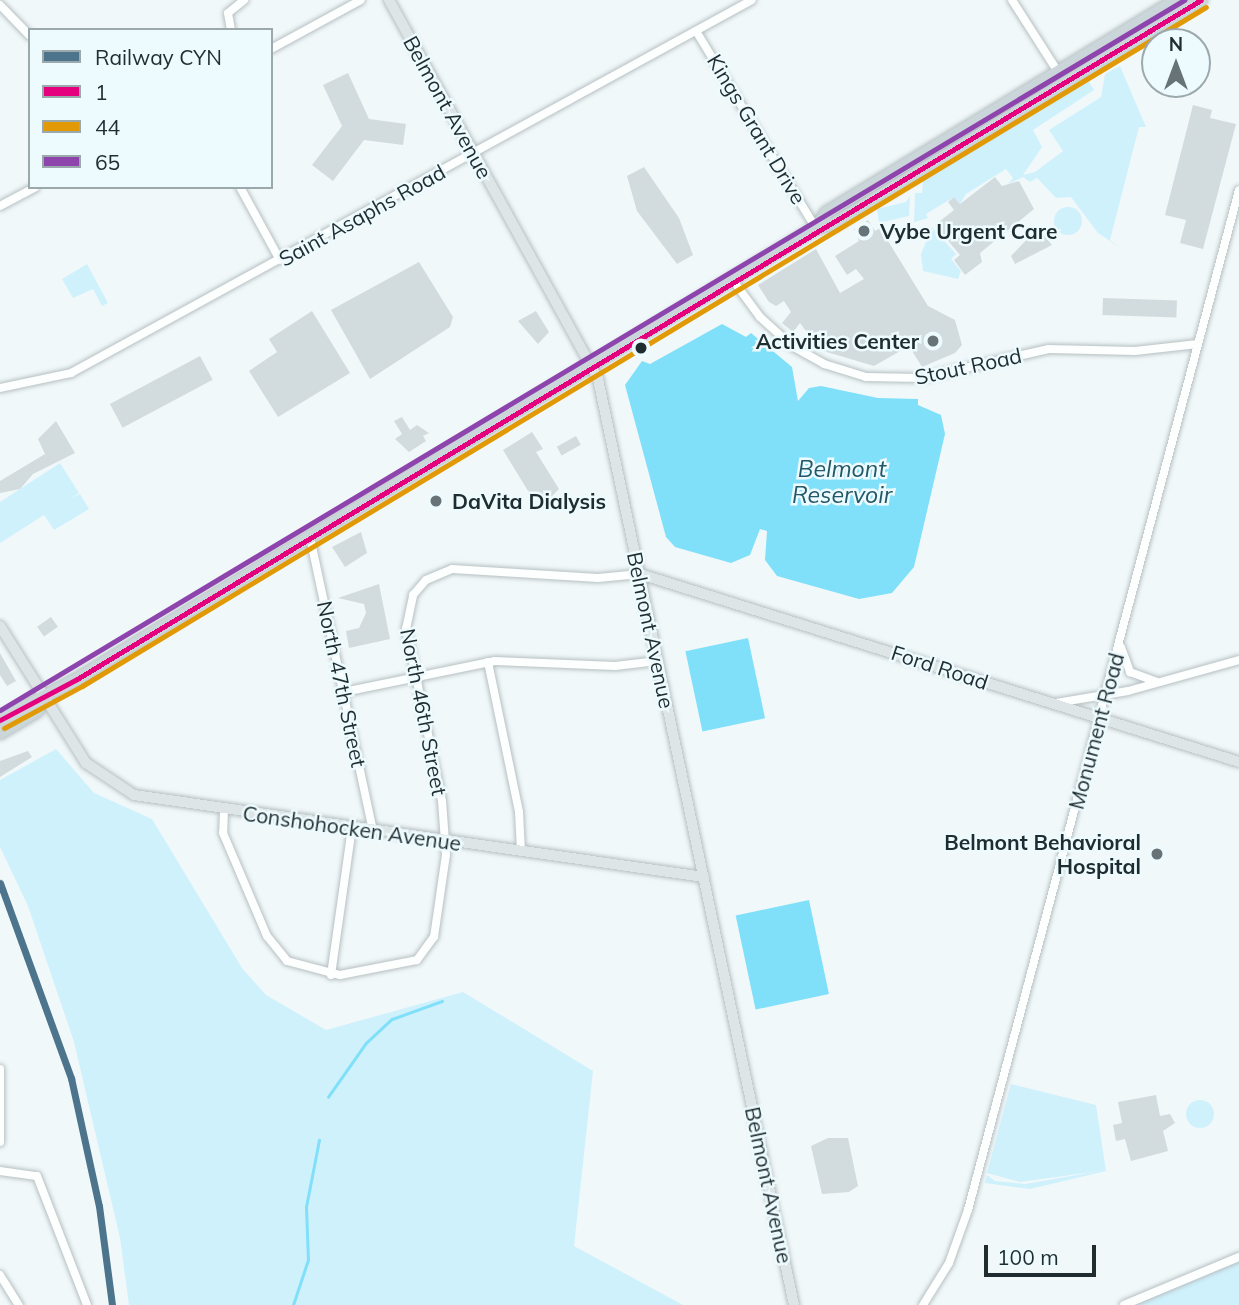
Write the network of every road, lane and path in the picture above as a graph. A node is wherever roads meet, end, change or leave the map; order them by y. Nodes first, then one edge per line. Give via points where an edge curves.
1 (244, 0) edge
2 (361, 0) edge
3 (388, 0) edge
4 (752, 0) edge
5 (1012, 0) edge
6 (1177, 0) edge
7 (1201, 0) edge
8 (0, 5) edge
9 (10, 17) junction
10 (0, 23) edge
11 (231, 28) edge
12 (696, 31) junction
13 (28, 34) edge
14 (273, 48) edge
15 (1058, 72) junction
16 (474, 153) junction
17 (904, 166) junction
18 (903, 181) junction
19 (31, 189) edge
20 (241, 189) edge
21 (1239, 190) edge
22 (0, 206) edge
23 (1229, 225) junction
24 (816, 228) junction
25 (1239, 228) edge
26 (280, 260) junction
27 (732, 279) junction
28 (1198, 344) junction
29 (592, 365) junction
30 (0, 388) edge
31 (310, 537) junction
32 (640, 574) junction
33 (0, 626) edge
34 (1120, 640) junction
35 (1239, 660) edge
36 (658, 661) junction
37 (488, 662) junction
38 (416, 677) junction
39 (1160, 682) junction
40 (344, 692) junction
41 (1106, 694) junction
42 (44, 698) junction
43 (1053, 703) junction
44 (1099, 717) junction
45 (0, 720) edge
46 (0, 733) edge
47 (1239, 762) edge
48 (224, 810) junction
49 (352, 828) junction
50 (373, 831) junction
51 (444, 841) junction
52 (521, 852) junction
53 (704, 877) junction
54 (331, 975) junction
55 (0, 1069) edge
56 (0, 1142) edge
57 (0, 1171) edge
58 (1239, 1257) edge
59 (0, 1275) edge
60 (19, 1305) edge
61 (87, 1305) edge
62 (794, 1305) edge
63 (923, 1305) edge
64 (1124, 1305) edge

1 - 11 street via 228,13
2 - 14 street
3 - 16 main road, Belmont Avenue
4 - 12 street, Saint Asaphs Road
5 - 15 street
6 - 15 highway
7 - 18 highway
8 - 9 street
9 - 10 street
9 - 13 street
12 - 16 street, Saint Asaphs Road
12 - 24 street, Kings Grant Drive
15 - 17 highway
16 - 26 street, Saint Asaphs Road
16 - 29 main road, Belmont Avenue
17 - 18 highway
17 - 24 highway via 826,214
18 - 24 highway via 833,224
19 - 22 street
20 - 26 street
21 - 23 street, Monument Road
23 - 25 street
23 - 28 street, Monument Road
24 - 27 highway
26 - 30 street, Saint Asaphs Road via 71,373
27 - 28 street, Stout Road via 760,317 792,346 834,368 876,378 932,377 1049,349 1135,351
27 - 29 highway
28 - 34 street, Monument Road
29 - 31 highway
29 - 32 main road, Belmont Avenue
31 - 40 street, North 47th Street
31 - 42 highway
32 - 36 main road, Belmont Avenue
32 - 38 street, North 46th Street via 598,578 452,569 419,586 405,622
32 - 43 main road, Ford Road
33 - 42 main road, Conshohocken Avenue
34 - 39 street via 1130,672
34 - 41 street, Monument Road
35 - 39 street
36 - 37 street via 615,666
36 - 53 main road, Belmont Avenue
37 - 38 street
37 - 52 street via 519,812
38 - 40 street
38 - 51 street, North 46th Street via 442,800
39 - 41 street
40 - 50 street, North 47th Street
41 - 43 street
41 - 44 street, Monument Road
42 - 45 highway
42 - 46 highway via 37,711
42 - 48 main road, Conshohocken Avenue via 86,763 113,785 145,799
43 - 44 main road, Ford Road
44 - 47 main road, Ford Road
44 - 63 street, Monument Road via 968,1210 949,1263
48 - 49 main road, Conshohocken Avenue
48 - 54 street via 223,833 270,941 292,964
49 - 50 main road, Conshohocken Avenue
49 - 54 street
50 - 51 main road, Conshohocken Avenue
51 - 52 main road, Conshohocken Avenue
51 - 54 street, North 46th Street via 435,929 427,950 404,965
52 - 53 main road, Conshohocken Avenue
53 - 62 main road, Belmont Avenue
55 - 56 street
57 - 61 street via 37,1176
58 - 64 street
59 - 60 street

